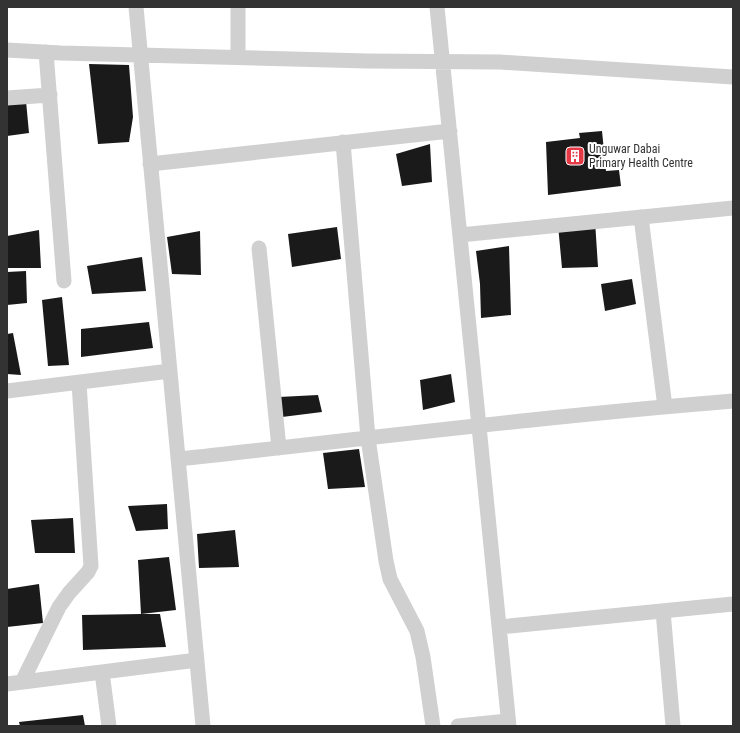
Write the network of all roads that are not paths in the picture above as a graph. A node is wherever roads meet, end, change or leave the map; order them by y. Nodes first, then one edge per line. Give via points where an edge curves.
1 (136, 7) edge
2 (238, 7) edge
3 (437, 7) edge
4 (7, 50) edge
5 (46, 52) junction
6 (140, 55) junction
7 (238, 57) junction
8 (443, 61) junction
9 (733, 77) edge
10 (50, 95) junction
11 (7, 98) edge
12 (450, 131) junction
13 (343, 142) junction
14 (150, 164) junction
15 (733, 208) edge
16 (641, 217) junction
17 (460, 235) junction
18 (259, 248) dead end
19 (64, 281) dead end
20 (170, 371) junction
21 (79, 382) junction
22 (7, 391) edge
23 (733, 401) edge
24 (665, 406) junction
25 (478, 426) junction
26 (368, 438) junction
27 (280, 448) junction
28 (178, 459) junction
29 (733, 604) edge
30 (663, 611) junction
31 (499, 627) junction
32 (196, 660) junction
33 (102, 672) junction
34 (14, 683) edge
35 (509, 724) edge
36 (109, 726) edge
37 (203, 726) edge
38 (434, 726) edge
39 (458, 726) edge
40 (673, 726) edge

1 - 6 street
2 - 7 street
3 - 8 street
4 - 5 street
5 - 6 street
5 - 10 street
6 - 7 street
6 - 14 street
7 - 8 street
8 - 9 street via 536,64
8 - 12 street
10 - 11 street
10 - 19 street
12 - 13 street
12 - 17 street
13 - 14 street
13 - 26 street
14 - 20 street
15 - 16 street
16 - 17 street
16 - 24 street
17 - 25 street
18 - 27 street
20 - 21 street
20 - 28 street
21 - 22 street
21 - 34 street via 91,566 59,607
23 - 24 street
24 - 25 street
25 - 26 street
25 - 31 street
26 - 27 street
26 - 38 street via 388,573 417,631
27 - 28 street
28 - 32 street
29 - 30 street
30 - 31 street
30 - 40 street
31 - 35 street
32 - 33 street
32 - 37 street
33 - 34 street
33 - 36 street
35 - 39 street

